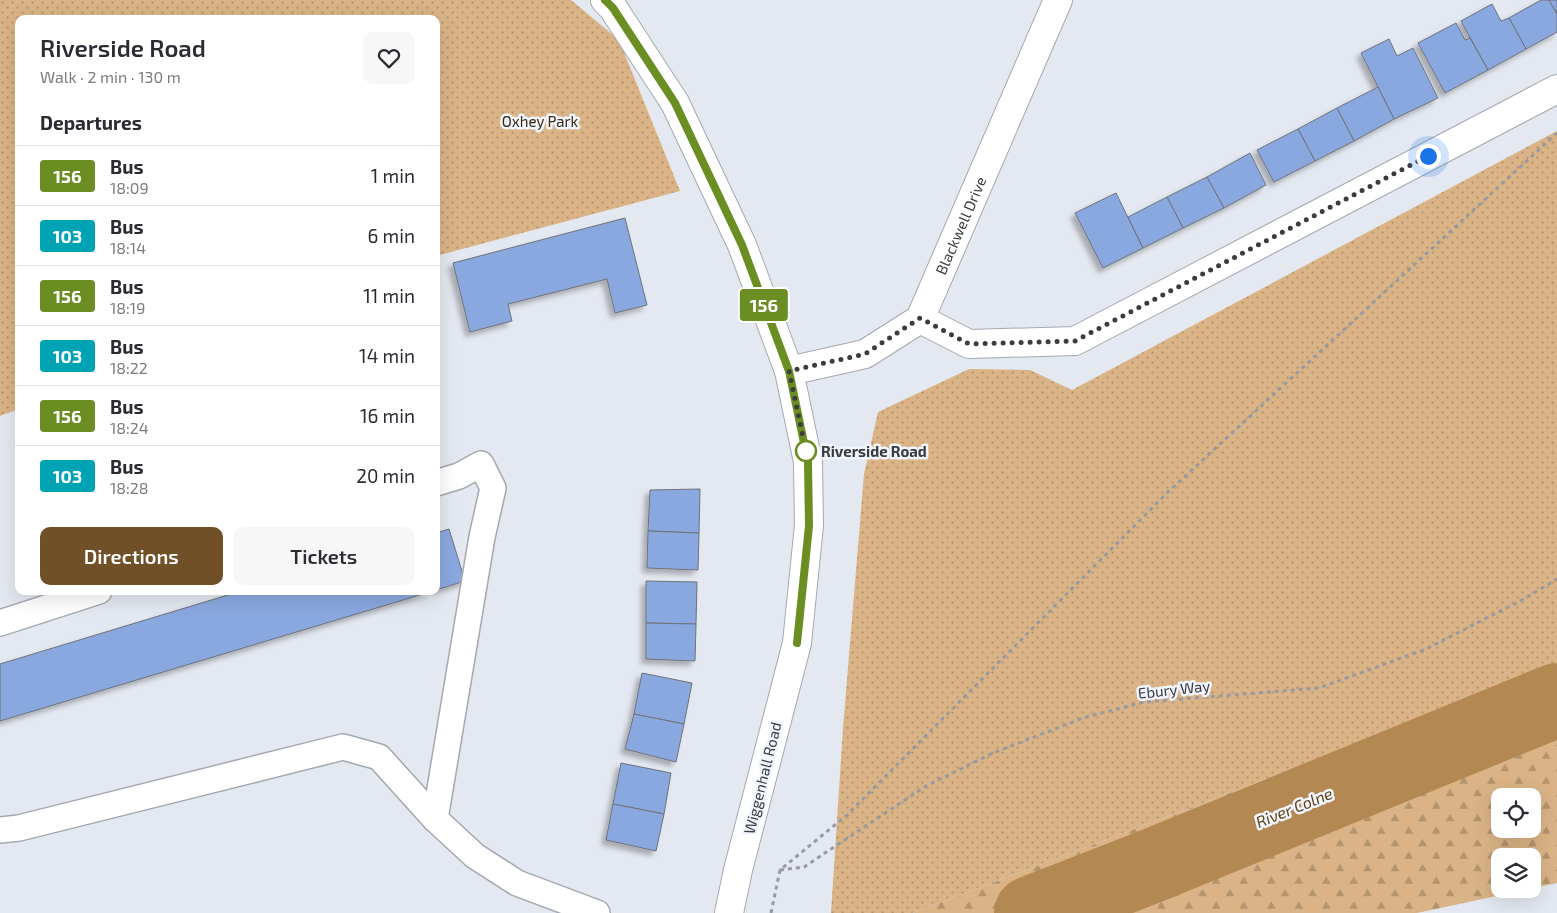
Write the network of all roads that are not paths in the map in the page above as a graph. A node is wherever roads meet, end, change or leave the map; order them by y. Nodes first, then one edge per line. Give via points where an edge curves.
1 (605, 0) edge
2 (1058, 0) edge
3 (1557, 89) edge
4 (920, 318) junction
5 (789, 371) junction
6 (440, 482) edge
7 (87, 595) edge
8 (0, 623) edge
9 (435, 819) junction
10 (0, 830) edge
11 (597, 913) edge
12 (729, 913) edge

1 - 5 street, Wiggenhall Road via 675,103 742,245
2 - 4 street, Blackwell Drive
3 - 4 street via 1075,341 969,344
4 - 5 street via 865,354
5 - 12 street, Wiggenhall Road via 808,462 809,526 797,643
6 - 9 lane via 481,464 493,488
7 - 8 lane
9 - 10 lane via 379,757 343,747 19,828
9 - 11 lane via 475,856 517,883

